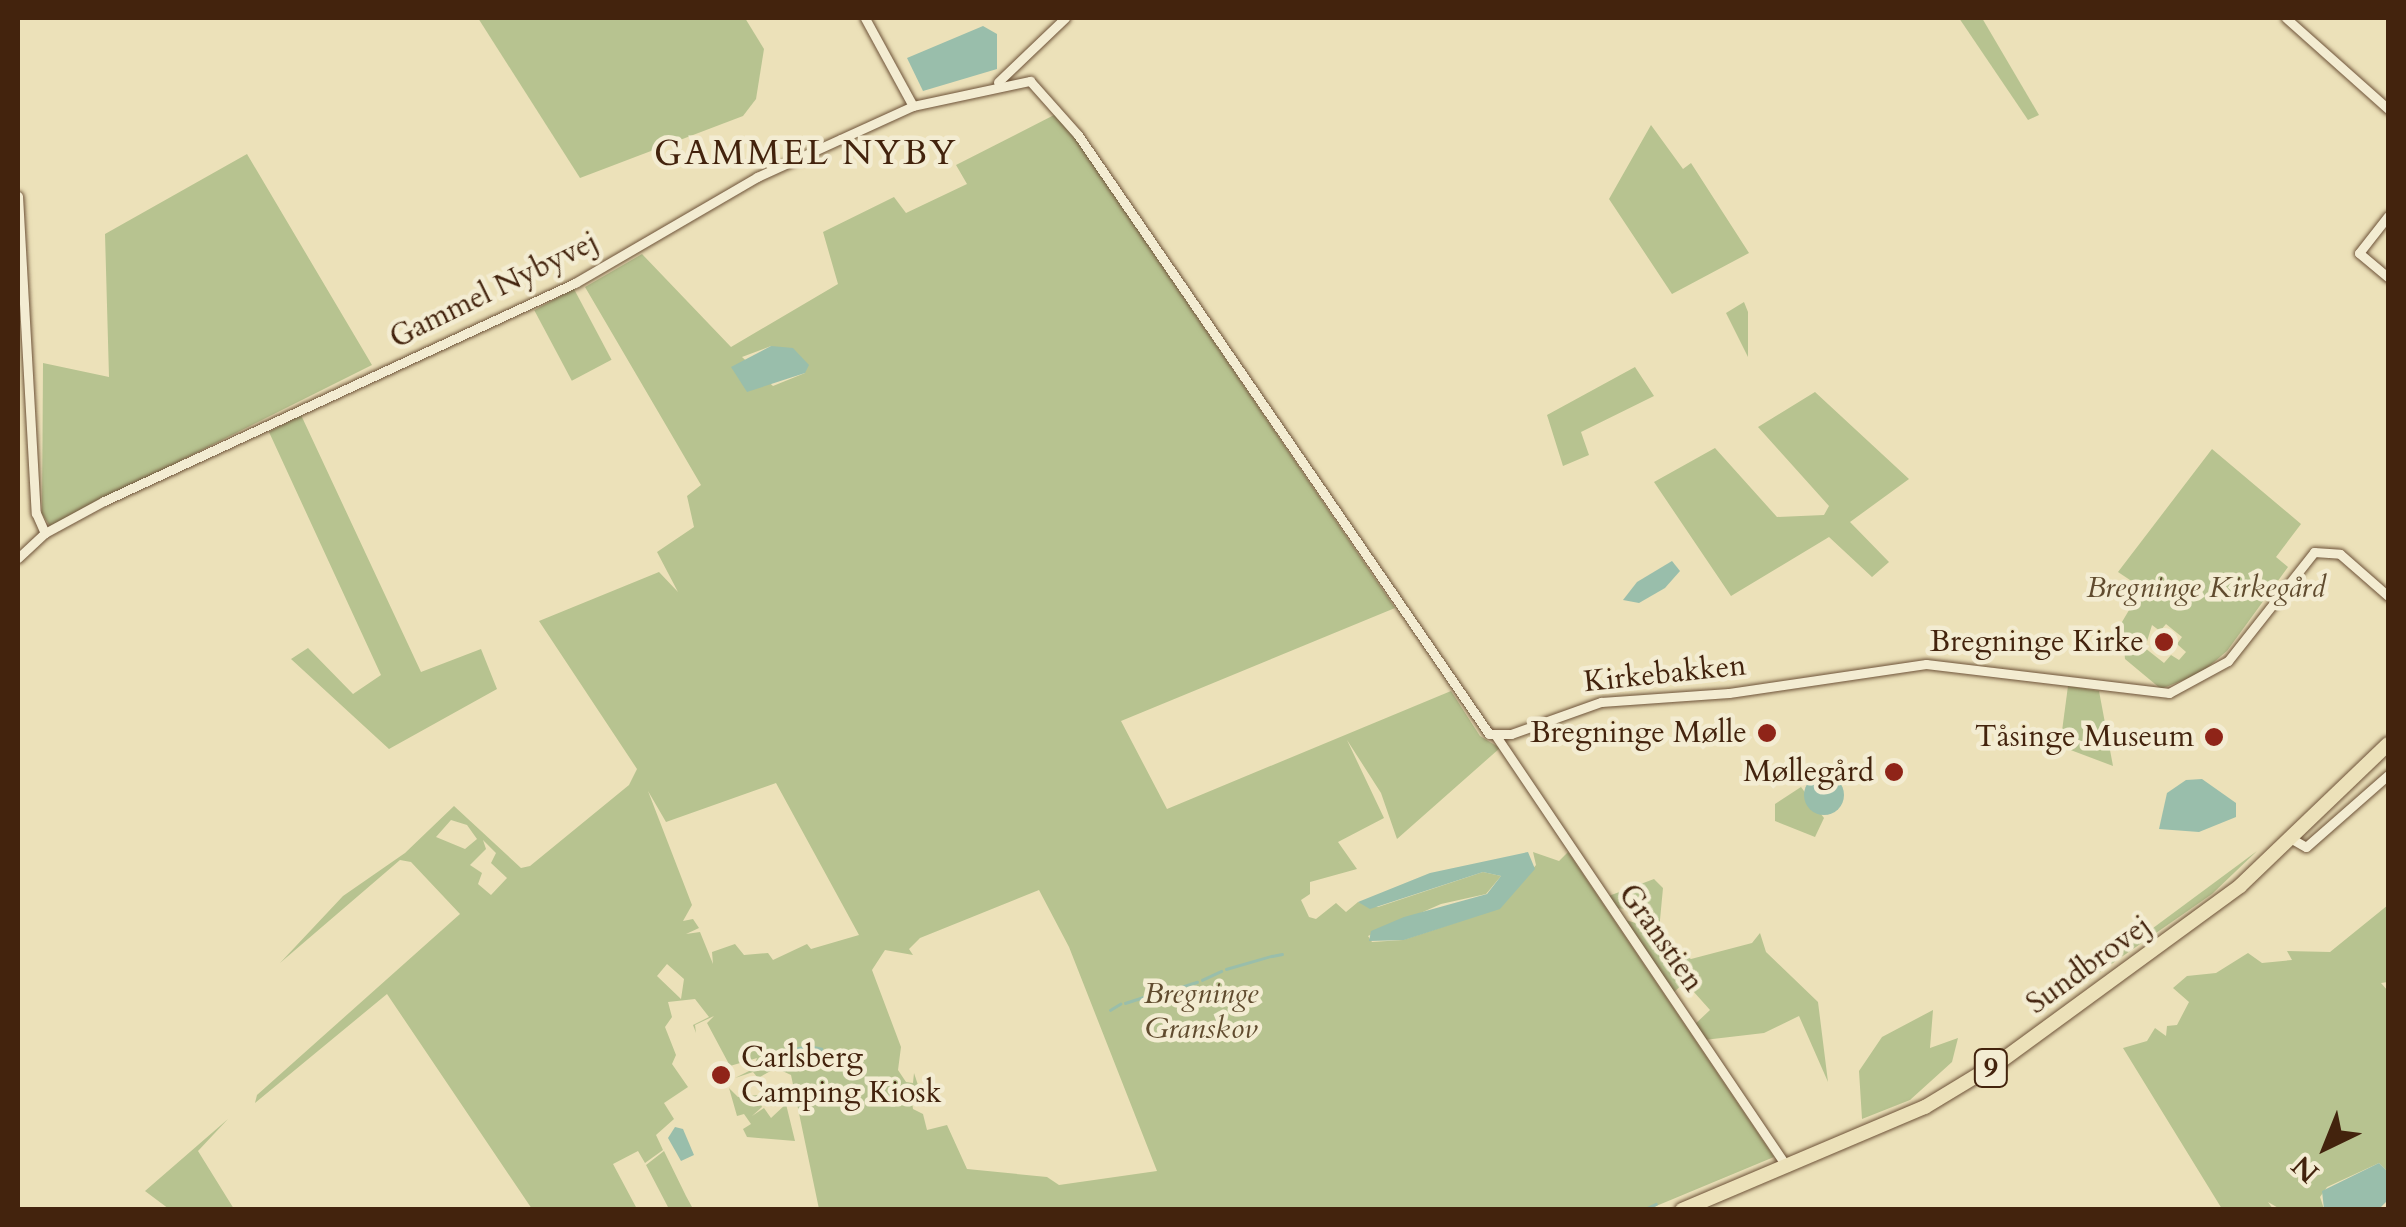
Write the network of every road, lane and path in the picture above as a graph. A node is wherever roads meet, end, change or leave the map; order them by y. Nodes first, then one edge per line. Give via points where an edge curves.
1 (865, 18) edge
2 (1065, 18) edge
3 (2286, 18) edge
4 (1017, 59) junction
5 (1030, 80) junction
6 (998, 82) junction
7 (913, 106) junction
8 (2388, 109) edge
9 (18, 196) edge
10 (2388, 216) edge
11 (2388, 276) edge
12 (45, 533) junction
13 (18, 558) edge
14 (2388, 596) edge
15 (1496, 736) junction
16 (2388, 744) edge
17 (2388, 775) edge
18 (2292, 839) junction
19 (1786, 1167) junction
20 (1682, 1210) edge

1 - 7 street
2 - 4 street
3 - 8 street
4 - 5 street
4 - 6 street
5 - 6 street, Gammel Nybyvej
5 - 15 street via 1052,99 1100,168 1478,724
6 - 7 street, Gammel Nybyvej
7 - 12 street, Gammel Nybyvej via 758,177 575,284
9 - 12 street via 36,513
10 - 11 street via 2360,253
12 - 13 street, Gammel Nybyvej
14 - 15 street, Kirkebakken via 2340,554 2314,552 2228,661 2169,693 1926,664 1729,693 1601,702
15 - 19 street, Granstien
16 - 18 main road, Sundbrovej / 9
17 - 18 street, Sundbrovej via 2306,847
18 - 19 main road, Sundbrovej / 9 via 2203,916 2002,1061 1925,1107
19 - 20 main road, Sundbrovej / 9

